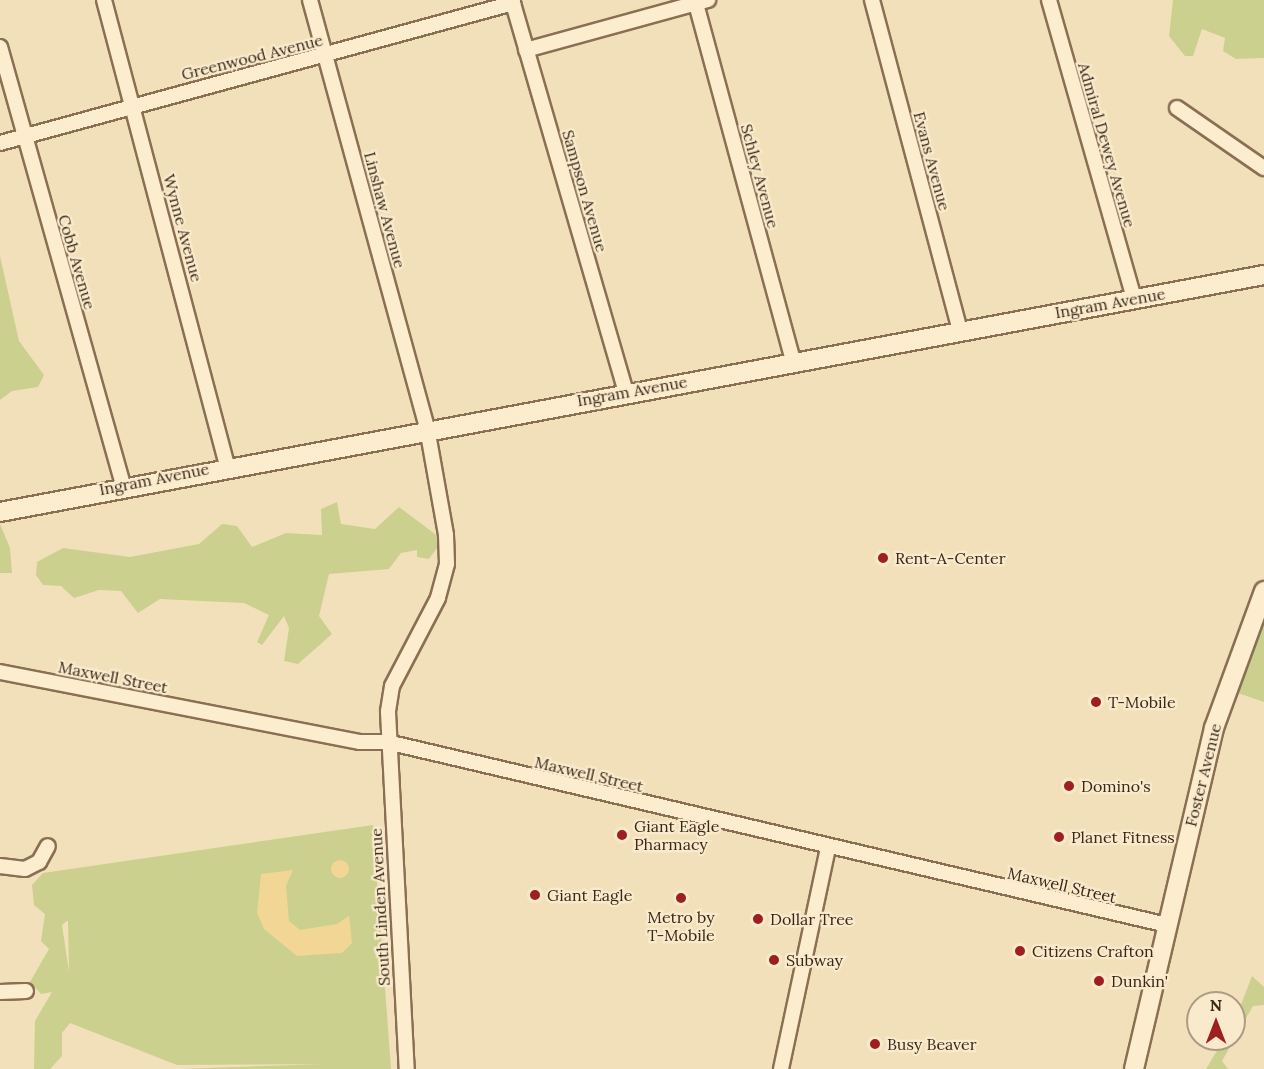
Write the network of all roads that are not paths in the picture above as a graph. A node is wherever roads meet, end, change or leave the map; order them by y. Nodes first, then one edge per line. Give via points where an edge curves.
1 (104, 0) edge
2 (310, 0) edge
3 (872, 0) edge
4 (1049, 0) edge
5 (700, 1) edge
6 (512, 2) edge
7 (0, 47) edge
8 (526, 50) junction
9 (326, 55) junction
10 (134, 103) junction
11 (1177, 108) dead end
12 (24, 137) junction
13 (0, 144) edge
14 (1264, 168) edge
15 (1264, 275) edge
16 (1134, 299) junction
17 (960, 331) junction
18 (793, 361) junction
19 (626, 392) junction
20 (427, 428) junction
21 (227, 465) junction
22 (123, 485) junction
23 (0, 512) edge
24 (1264, 591) edge
25 (0, 672) edge
26 (387, 742) junction
27 (48, 846) dead end
28 (828, 848) junction
29 (0, 866) edge
30 (1167, 925) junction
31 (26, 991) dead end
32 (0, 992) edge
33 (407, 1069) edge
34 (781, 1069) edge
35 (1134, 1069) edge

1 - 10 street, Wynne Avenue
2 - 9 street, Linshaw Avenue
3 - 17 street, Evans Avenue
4 - 16 street, Admiral Dewey Avenue
5 - 8 street
5 - 18 street, Schley Avenue
6 - 8 street, Sampson Avenue
6 - 9 street, Greenwood Avenue
7 - 12 street, Cobb Avenue
8 - 19 street, Sampson Avenue
9 - 10 street, Greenwood Avenue
9 - 20 street, Linshaw Avenue
10 - 12 street, Greenwood Avenue
10 - 21 street, Wynne Avenue
11 - 14 street
12 - 13 street, Greenwood Avenue
12 - 22 street, Cobb Avenue
15 - 16 street, Ingram Avenue
16 - 17 street, Ingram Avenue
17 - 18 street, Ingram Avenue
18 - 19 street, Ingram Avenue
19 - 20 street, Ingram Avenue
20 - 21 street, Ingram Avenue
20 - 26 street, Linshaw Avenue via 447,564 438,598 392,686
21 - 22 street, Ingram Avenue
22 - 23 street, Ingram Avenue
24 - 30 street, Foster Avenue via 1218,711
25 - 26 street, Maxwell Street via 360,742
26 - 28 street, Maxwell Street
26 - 33 street, South Linden Avenue
27 - 29 street via 39,862 25,869
28 - 30 street, Maxwell Street
28 - 34 street
30 - 35 street, Foster Avenue
31 - 32 street

